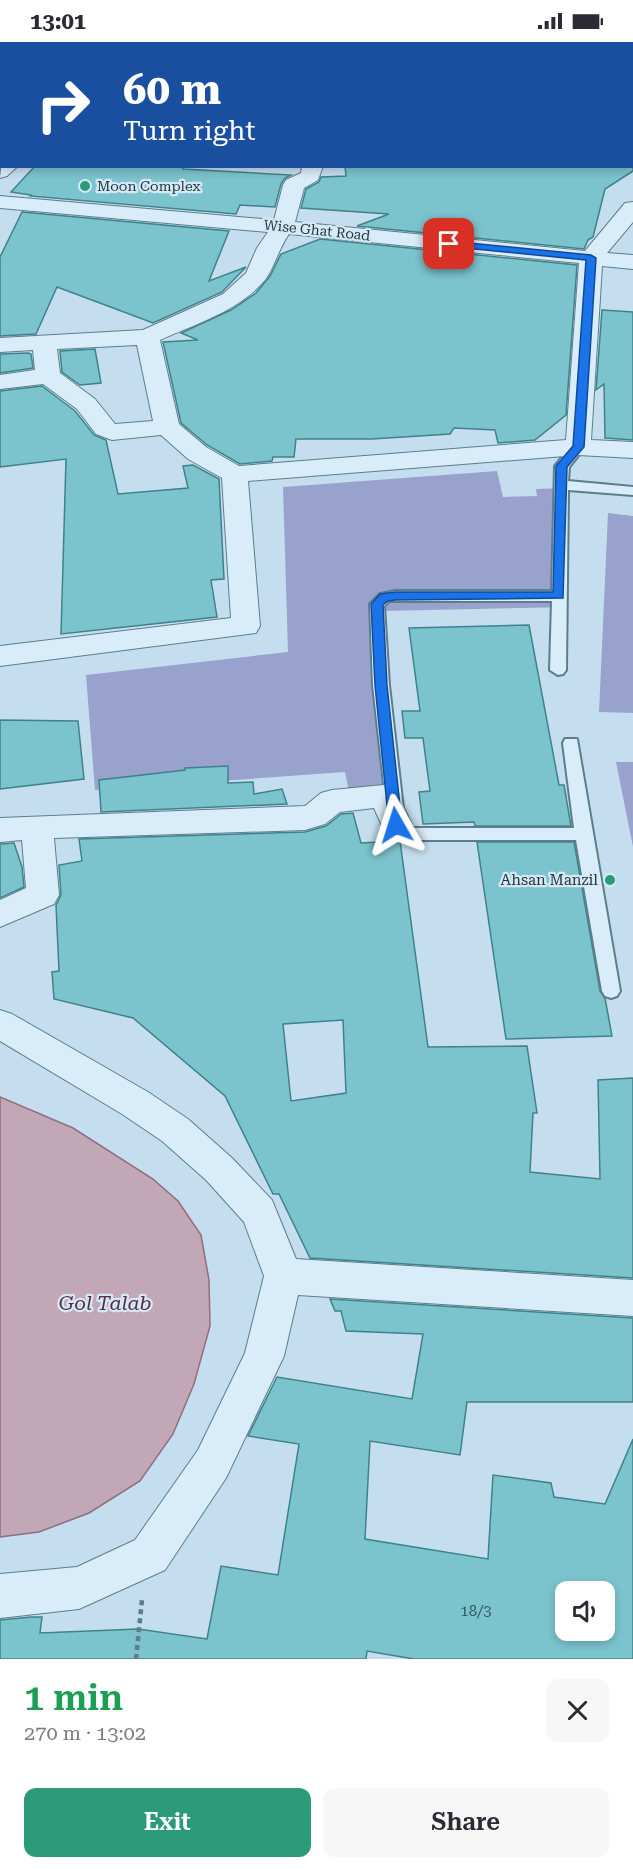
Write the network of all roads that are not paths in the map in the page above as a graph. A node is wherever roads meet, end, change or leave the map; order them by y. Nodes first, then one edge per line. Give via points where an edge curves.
1 (313, 168) edge
2 (0, 202) edge
3 (633, 208) edge
4 (283, 227) junction
5 (591, 258) junction
6 (633, 262) edge
7 (147, 337) junction
8 (44, 342) junction
9 (0, 345) edge
10 (48, 376) junction
11 (0, 382) edge
12 (167, 427) junction
13 (578, 447) junction
14 (633, 450) edge
15 (235, 474) junction
16 (561, 485) junction
17 (633, 491) edge
18 (559, 596) junction
19 (0, 656) edge
20 (558, 670) dead end
21 (571, 743) dead end
22 (396, 825) junction
23 (37, 827) junction
24 (0, 830) edge
25 (583, 834) junction
26 (0, 914) edge
27 (611, 991) dead end
28 (0, 1024) edge
29 (283, 1276) junction
30 (633, 1298) edge
31 (0, 1596) edge

1 - 4 street via 311,176 294,185
2 - 4 street, Wise Ghat Road
3 - 5 street
4 - 5 street, Wise Ghat Road
4 - 7 street via 268,248 256,276 231,299
5 - 6 street, Wise Ghat Road
5 - 13 street
7 - 8 street
7 - 12 street
8 - 9 street
8 - 10 street
10 - 11 street
10 - 12 street via 86,404 108,431
12 - 15 street via 197,453
13 - 14 street
13 - 15 street
13 - 16 lane via 562,466
15 - 19 street via 246,626
16 - 17 lane
16 - 18 lane
18 - 20 lane
18 - 22 lane via 395,596 385,597 377,604
21 - 25 lane
22 - 23 street via 384,796 332,801 314,816 305,818
22 - 25 lane via 405,834
23 - 24 street
23 - 26 street via 43,895
25 - 27 lane
28 - 29 street via 135,1103 175,1130 219,1169 259,1212
29 - 30 street
29 - 31 street via 264,1356 212,1464 150,1555 79,1588

